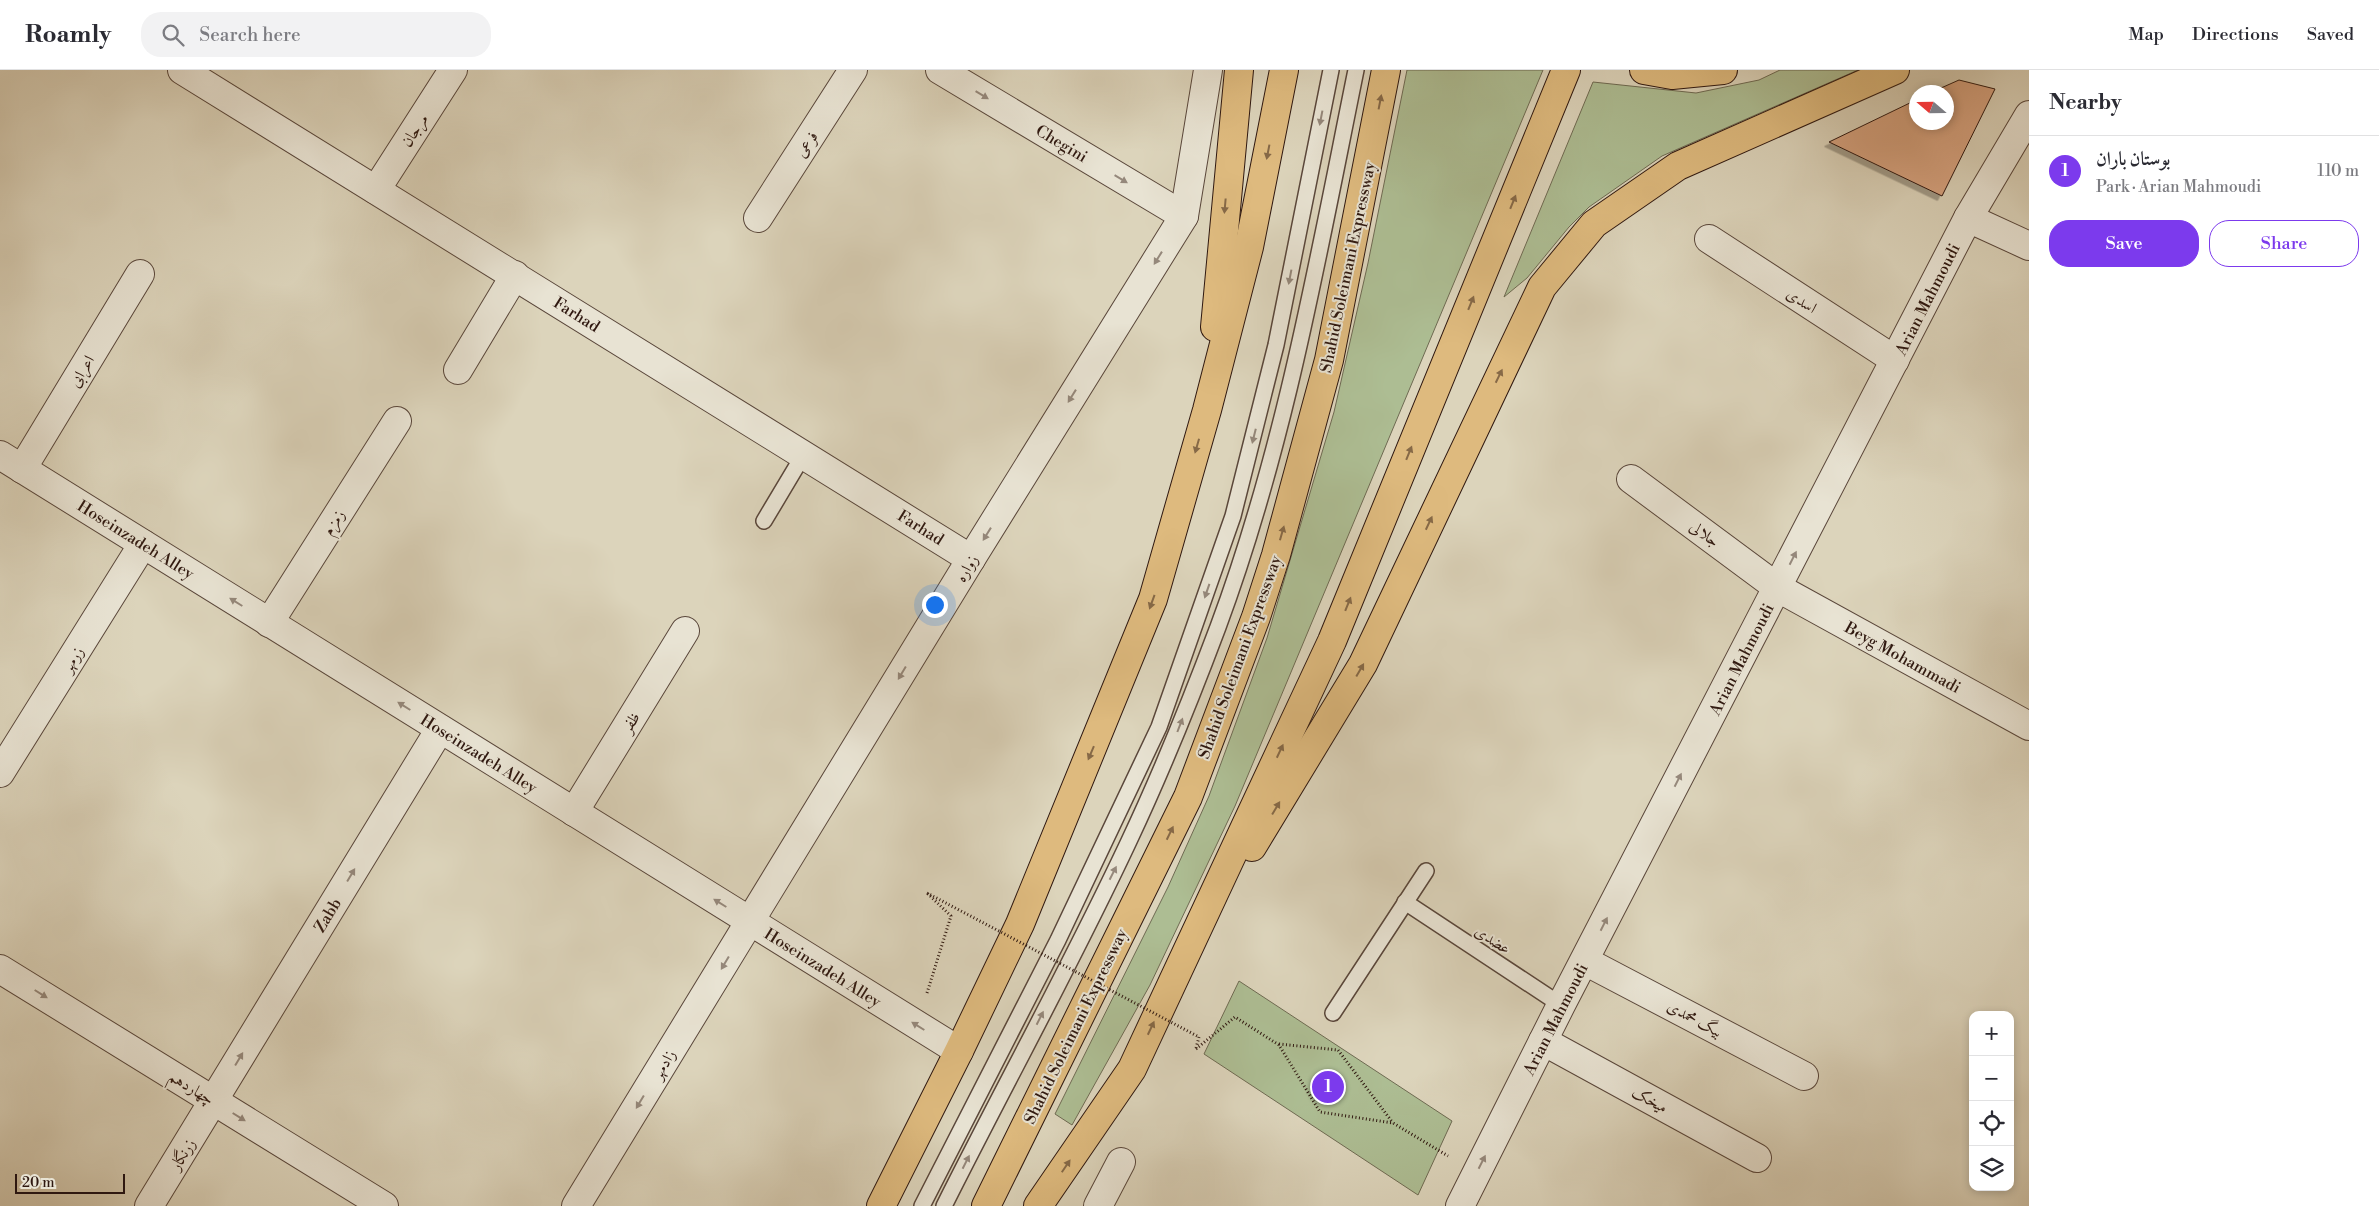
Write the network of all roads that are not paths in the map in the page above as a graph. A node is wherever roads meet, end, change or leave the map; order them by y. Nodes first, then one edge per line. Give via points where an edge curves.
1 (182, 70) edge
2 (453, 70) edge
3 (853, 70) edge
4 (940, 70) edge
5 (1208, 70) edge
6 (1239, 70) edge
7 (1284, 70) edge
8 (1331, 70) edge
9 (1356, 70) edge
10 (1386, 70) edge
11 (1566, 70) edge
12 (1644, 70) edge
13 (1723, 70) edge
14 (1895, 70) edge
15 (2029, 115) edge
16 (376, 190) junction
17 (1184, 216) junction
18 (758, 218) dead end
19 (1968, 218) junction
20 (1709, 240) dead end
21 (2029, 246) edge
22 (140, 274) dead end
23 (515, 275) junction
24 (1895, 360) junction
25 (458, 370) dead end
26 (1207, 410) junction
27 (397, 421) dead end
28 (804, 454) junction
29 (11, 462) edge
30 (1631, 479) dead end
31 (764, 521) dead end
32 (143, 544) junction
33 (971, 559) junction
34 (1778, 588) junction
35 (269, 622) junction
36 (685, 631) dead end
37 (2029, 726) edge
38 (440, 729) junction
39 (0, 773) edge
40 (574, 812) junction
41 (1426, 871) dead end
42 (1405, 902) junction
43 (750, 922) junction
44 (1585, 961) junction
45 (0, 969) edge
46 (1178, 970) junction
47 (1561, 1005) junction
48 (1333, 1013) dead end
49 (1543, 1041) junction
50 (959, 1052) junction
51 (1804, 1076) dead end
52 (214, 1101) junction
53 (1758, 1158) dead end
54 (1121, 1162) dead end
55 (149, 1206) edge
56 (384, 1206) edge
57 (576, 1206) edge
58 (881, 1206) edge
59 (922, 1206) edge
60 (944, 1206) edge
61 (986, 1206) edge
62 (1038, 1206) edge
63 (1098, 1206) edge
64 (1460, 1206) edge

1 - 16 street, Farhad
2 - 16 street, مرجان
3 - 18 street, فرعی
4 -> 17 street, Chegini
5 - 17 street
6 -> 26 highway
7 -> 26 highway via 1249,247
8 -> 59 lane via 1276,345 1235,508 1159,727 1058,940
60 -> 9 lane via 1130,841 1218,625 1285,410
61 -> 10 highway, Shahid Soleimani Expressway via 1188,797 1256,617 1329,360
46 -> 11 highway via 1332,641
12 - 13 highway via 1672,74
46 -> 14 highway via 1363,664 1542,287 1594,224 1678,166
15 - 19 street, Arian Mahmoudi
16 - 23 street, Farhad
17 -> 33 street, زواره
19 - 21 street
19 - 24 street, Arian Mahmoudi
20 - 24 street, اسدی
22 - 29 street, اعرابی
23 - 25 street
23 - 28 street, Farhad
34 -> 24 street, Arian Mahmoudi
26 -> 50 highway via 1153,599 1020,924
27 - 35 street, زمزم
28 - 31 lane
28 - 33 street, Farhad
29 - 32 street, Hoseinzadeh Alley
30 - 34 street, جلالی
35 -> 32 street, Hoseinzadeh Alley
32 - 39 street, زرمهر
33 -> 43 street, زواره
34 - 37 street, Beyg Mohammadi
44 -> 34 street, Arian Mahmoudi
38 -> 35 street, Hoseinzadeh Alley
36 - 40 street, ظفر
38 - 40 street, Hoseinzadeh Alley
52 -> 38 street, Zabb
43 -> 40 street, Hoseinzadeh Alley
41 - 42 lane
42 - 47 lane, عضدی
42 - 48 lane
50 -> 43 street, Hoseinzadeh Alley
43 -> 57 street, زادمهر
44 - 47 street, Arian Mahmoudi
44 - 51 street, بیگ محمدی
45 -> 52 street, چهاردهم
62 -> 46 highway via 1132,1069
47 - 49 street, Arian Mahmoudi
49 - 53 street, میخک
64 -> 49 street, Arian Mahmoudi
50 - 58 highway
52 - 55 street, زرنگار
52 -> 56 street, چهاردهم
54 - 63 street

